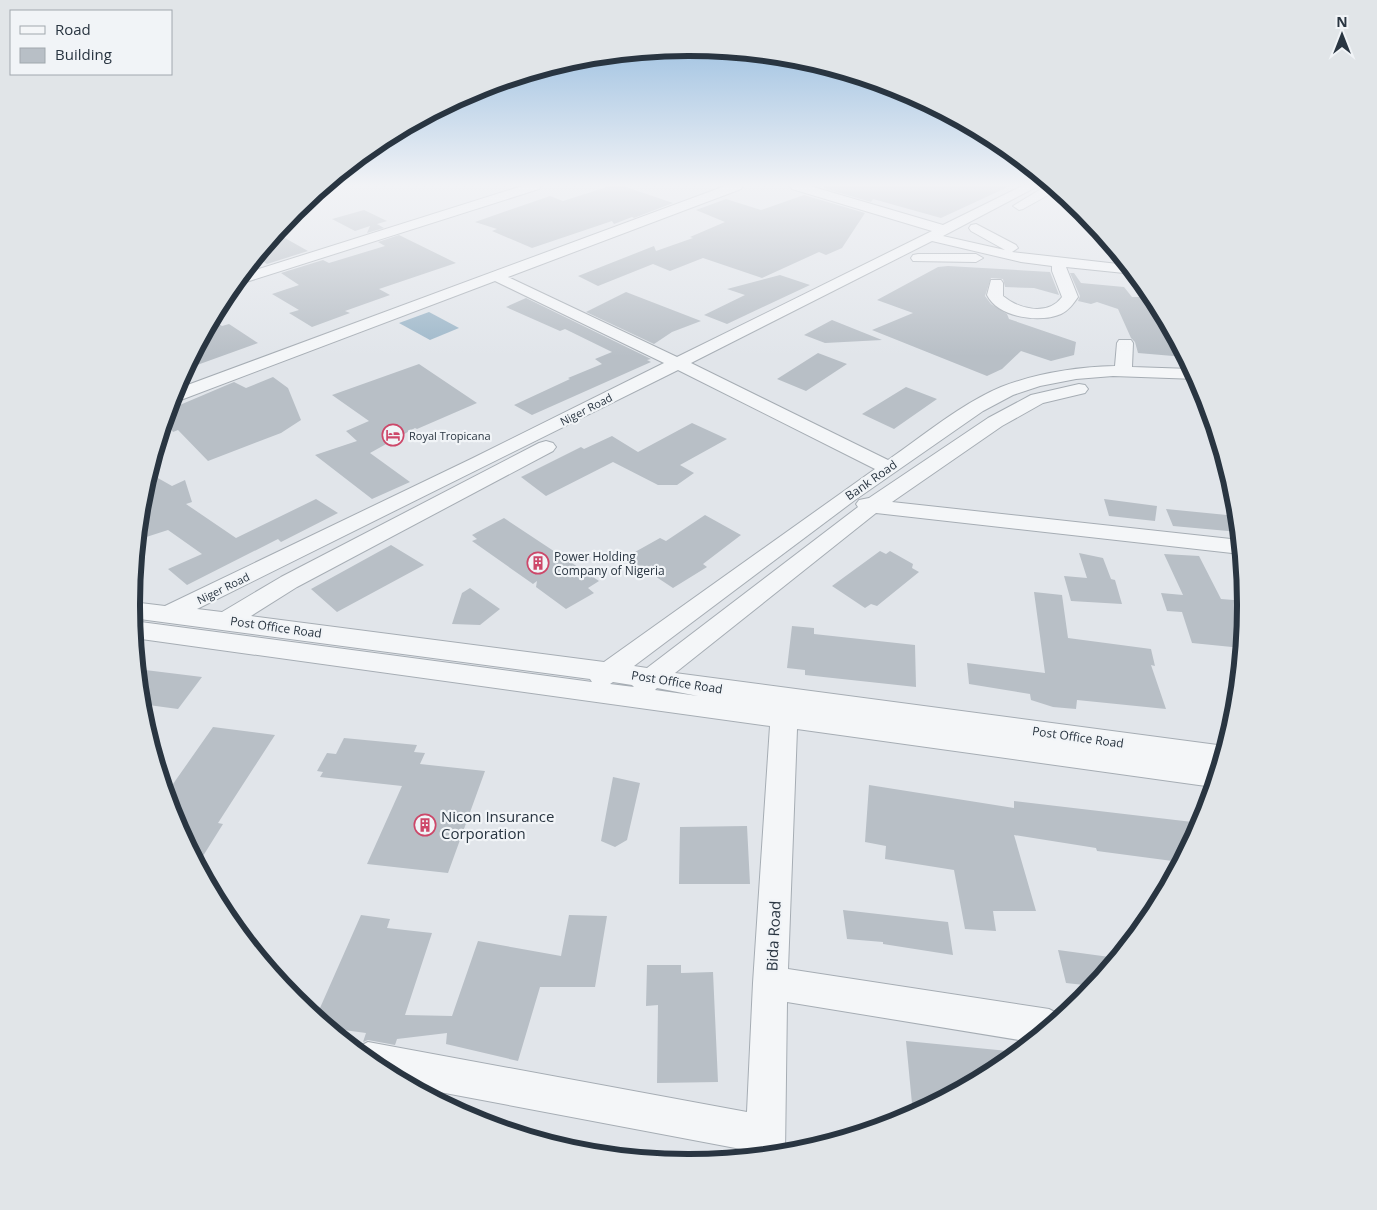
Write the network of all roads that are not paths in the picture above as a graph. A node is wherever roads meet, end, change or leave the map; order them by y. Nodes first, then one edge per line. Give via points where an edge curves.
1 (357, 242) edge
2 (585, 242) edge
3 (929, 242) edge
4 (936, 242) edge
5 (974, 242) edge
6 (999, 242) edge
7 (1016, 253) junction
8 (918, 258) junction
9 (1117, 262) edge
10 (1059, 263) junction
11 (1122, 269) edge
12 (495, 276) junction
13 (249, 277) edge
14 (996, 283) dead end
15 (1125, 343) dead end
16 (685, 367) junction
17 (1123, 371) junction
18 (1186, 374) edge
19 (1191, 386) edge
20 (183, 393) edge
21 (488, 468) junction
22 (889, 468) junction
23 (848, 496) junction
24 (872, 506) junction
25 (1234, 546) edge
26 (168, 614) junction
27 (226, 621) junction
28 (140, 622) edge
29 (141, 624) edge
30 (199, 637) junction
31 (691, 646) junction
32 (607, 672) junction
33 (651, 678) junction
34 (703, 687) junction
35 (588, 690) junction
36 (633, 696) junction
37 (784, 718) junction
38 (1216, 755) edge
39 (1210, 775) edge
40 (770, 983) junction
41 (1041, 1026) edge
42 (390, 1065) edge
43 (766, 1145) edge

1 - 13 street
2 - 12 street
3 - 16 street, Niger Road
4 - 8 street, Niger Road
5 - 7 street
6 - 7 street
7 - 8 street
7 - 9 street
7 - 10 street
8 - 16 street, Niger Road
10 - 11 street
10 - 14 street via 1070,297 1061,308 1047,314 1031,314 998,300
12 - 16 street
12 - 20 street
15 - 17 street
16 - 21 street, Niger Road
16 - 22 street
17 - 18 street, Bank Road
17 - 22 street, Bank Road via 1068,375 1007,391 977,407
19 - 24 street, Bank Road via 1096,386 1037,399 995,422
21 - 26 street, Niger Road
21 - 27 street, Niger Road
22 - 23 street, Bank Road
23 - 24 street
23 - 32 street, Bank Road
24 - 25 street
24 - 31 street, Bank Road
26 - 27 street, Post Office Road
26 - 28 street, Post Office Road
27 - 30 street, Niger Road
27 - 32 street, Post Office Road
29 - 30 street, Post Office Road
30 - 35 street, Post Office Road
31 - 33 street, Bank Road
31 - 34 street via 696,677
32 - 33 street, Post Office Road
32 - 35 street, Bank Road
33 - 34 street, Post Office Road
33 - 36 street, Bank Road
34 - 38 street, Post Office Road
35 - 36 street, Post Office Road
36 - 37 street, Post Office Road
37 - 39 street, Post Office Road
37 - 40 street, Bida Road
40 - 41 street
40 - 43 street, Bida Road
42 - 43 street

